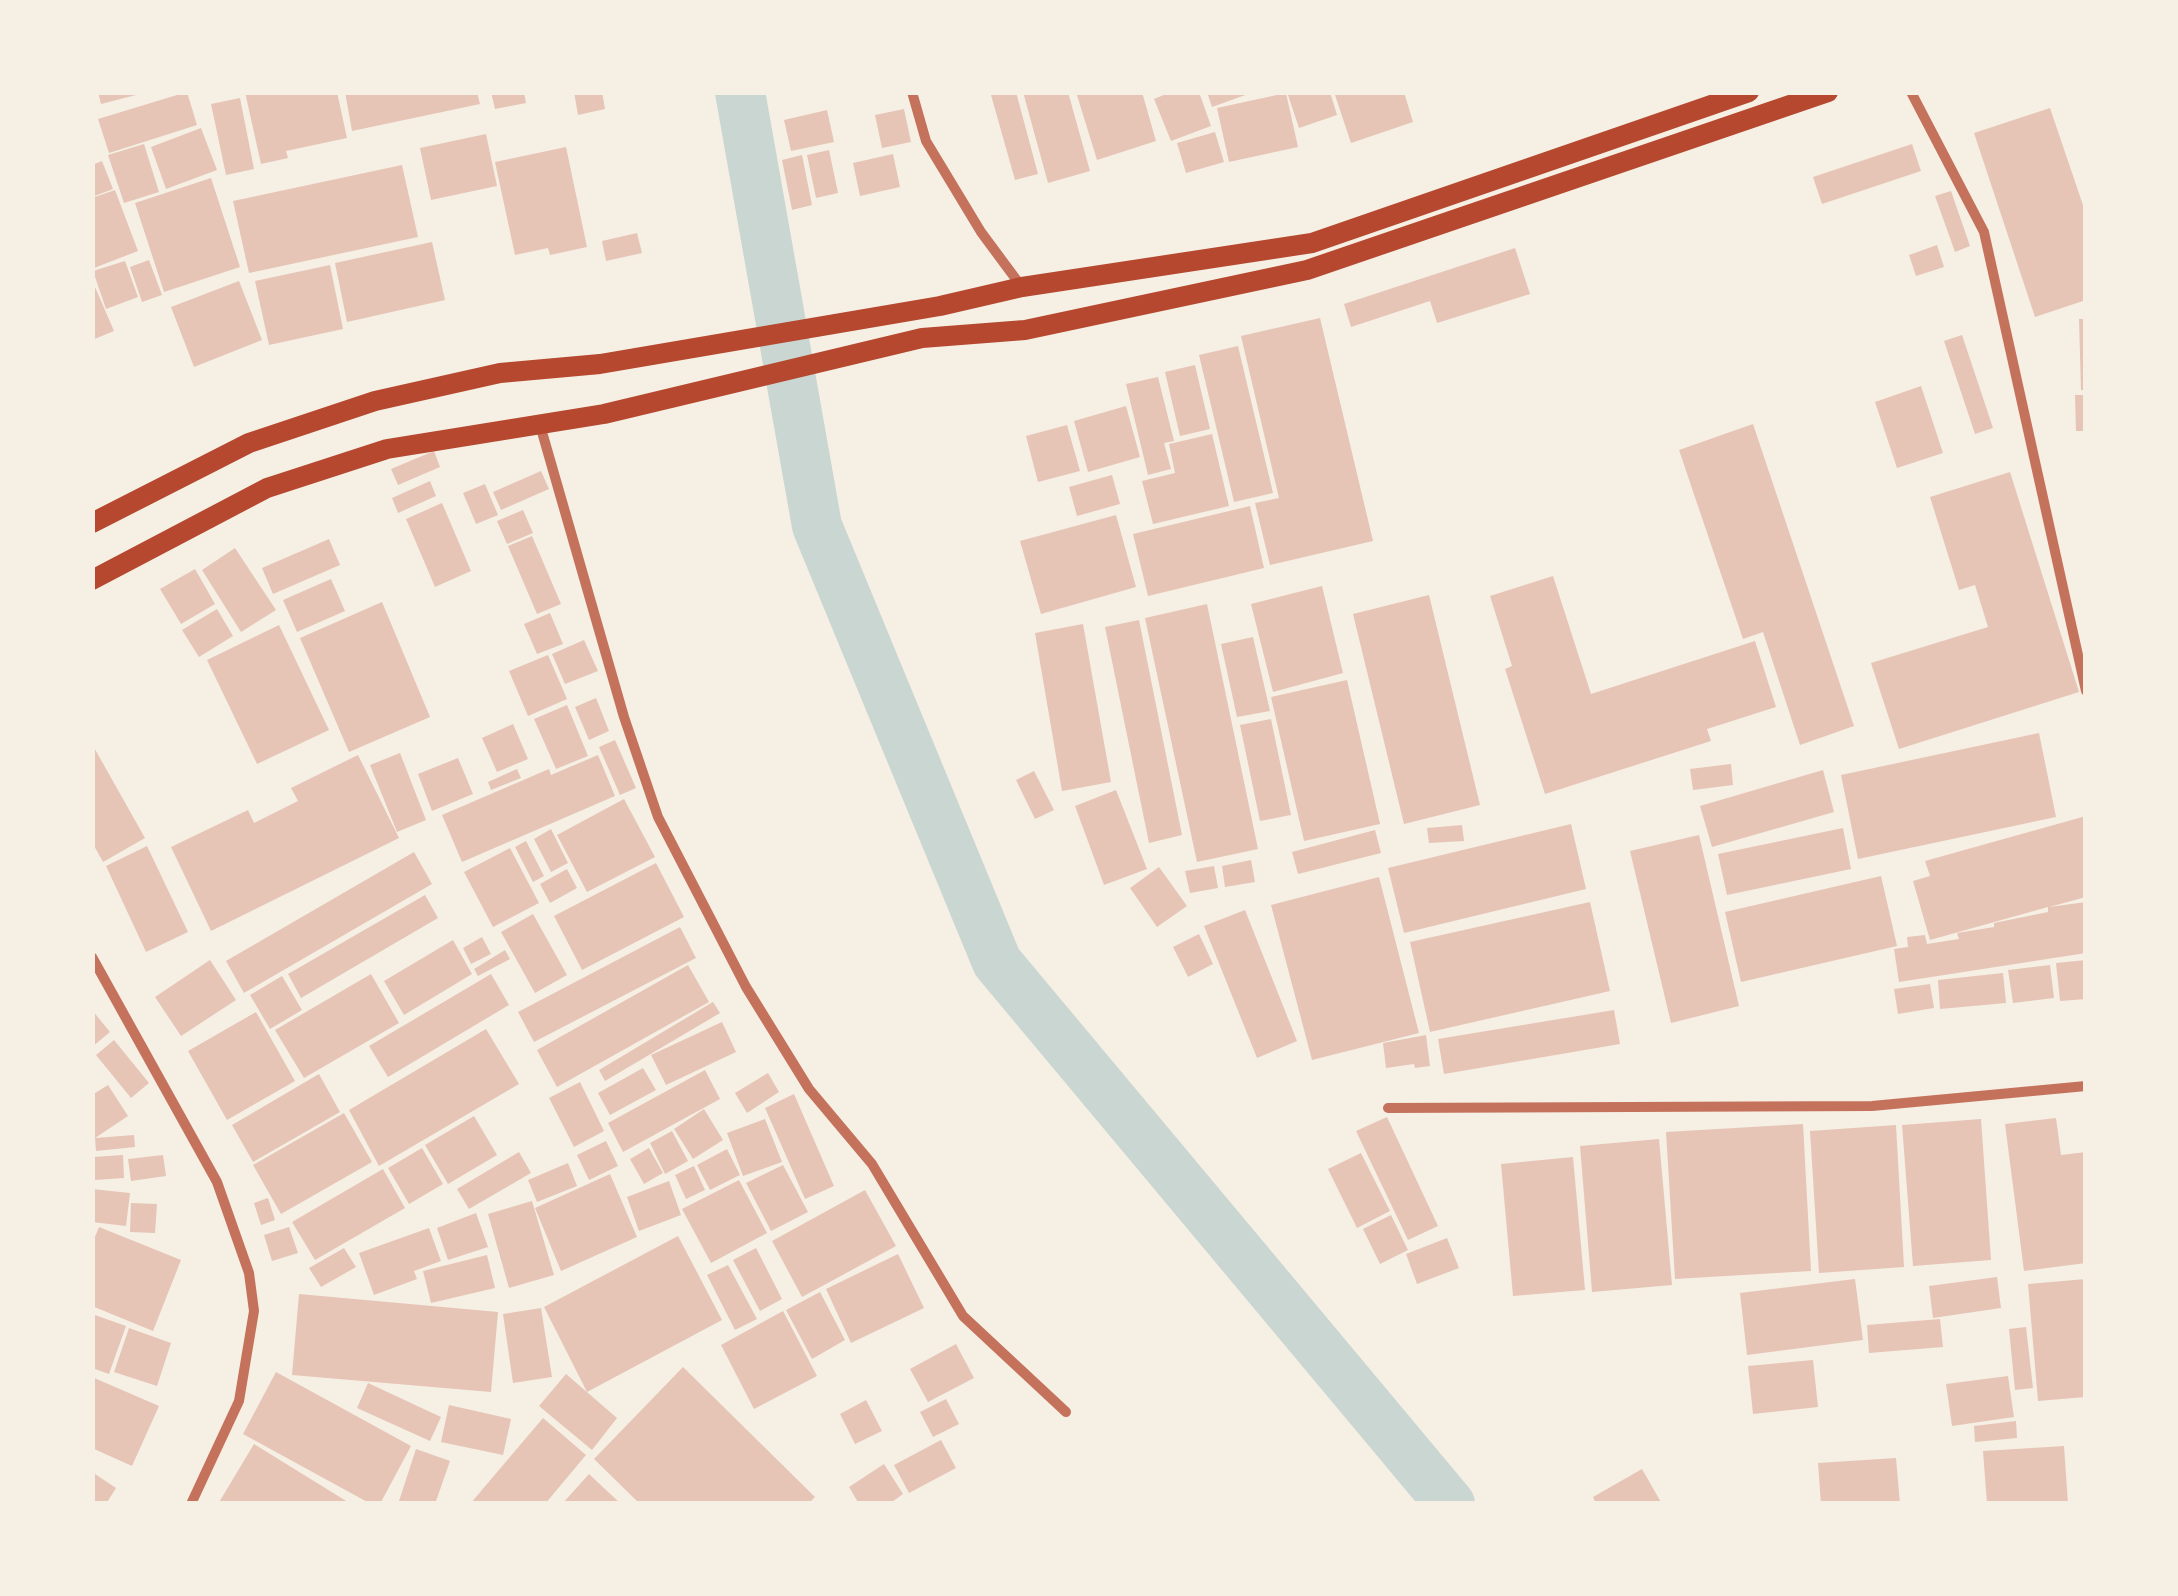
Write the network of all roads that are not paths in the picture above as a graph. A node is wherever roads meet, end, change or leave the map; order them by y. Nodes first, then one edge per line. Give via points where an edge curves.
1 (912, 92) edge
2 (1748, 92) edge
3 (1828, 92) edge
4 (1911, 92) edge
5 (1022, 287) junction
6 (540, 426) junction
7 (92, 523) edge
8 (92, 580) edge
9 (2086, 691) edge
10 (92, 957) edge
11 (2086, 1086) edge
12 (1388, 1108) dead end
13 (1066, 1412) dead end
14 (197, 1502) edge

1 - 5 street via 926,141
2 - 5 main road via 1312,243
3 - 6 main road via 1308,270 1025,330 922,338
4 - 9 street via 1984,232
5 - 7 main road via 600,364 500,373 374,401 248,443
6 - 8 main road via 388,450 268,488
6 - 13 street via 658,818 746,987 809,1089 872,1164 963,1316
10 - 14 street via 217,1182 249,1274 254,1311 239,1401
11 - 12 street via 1872,1106

